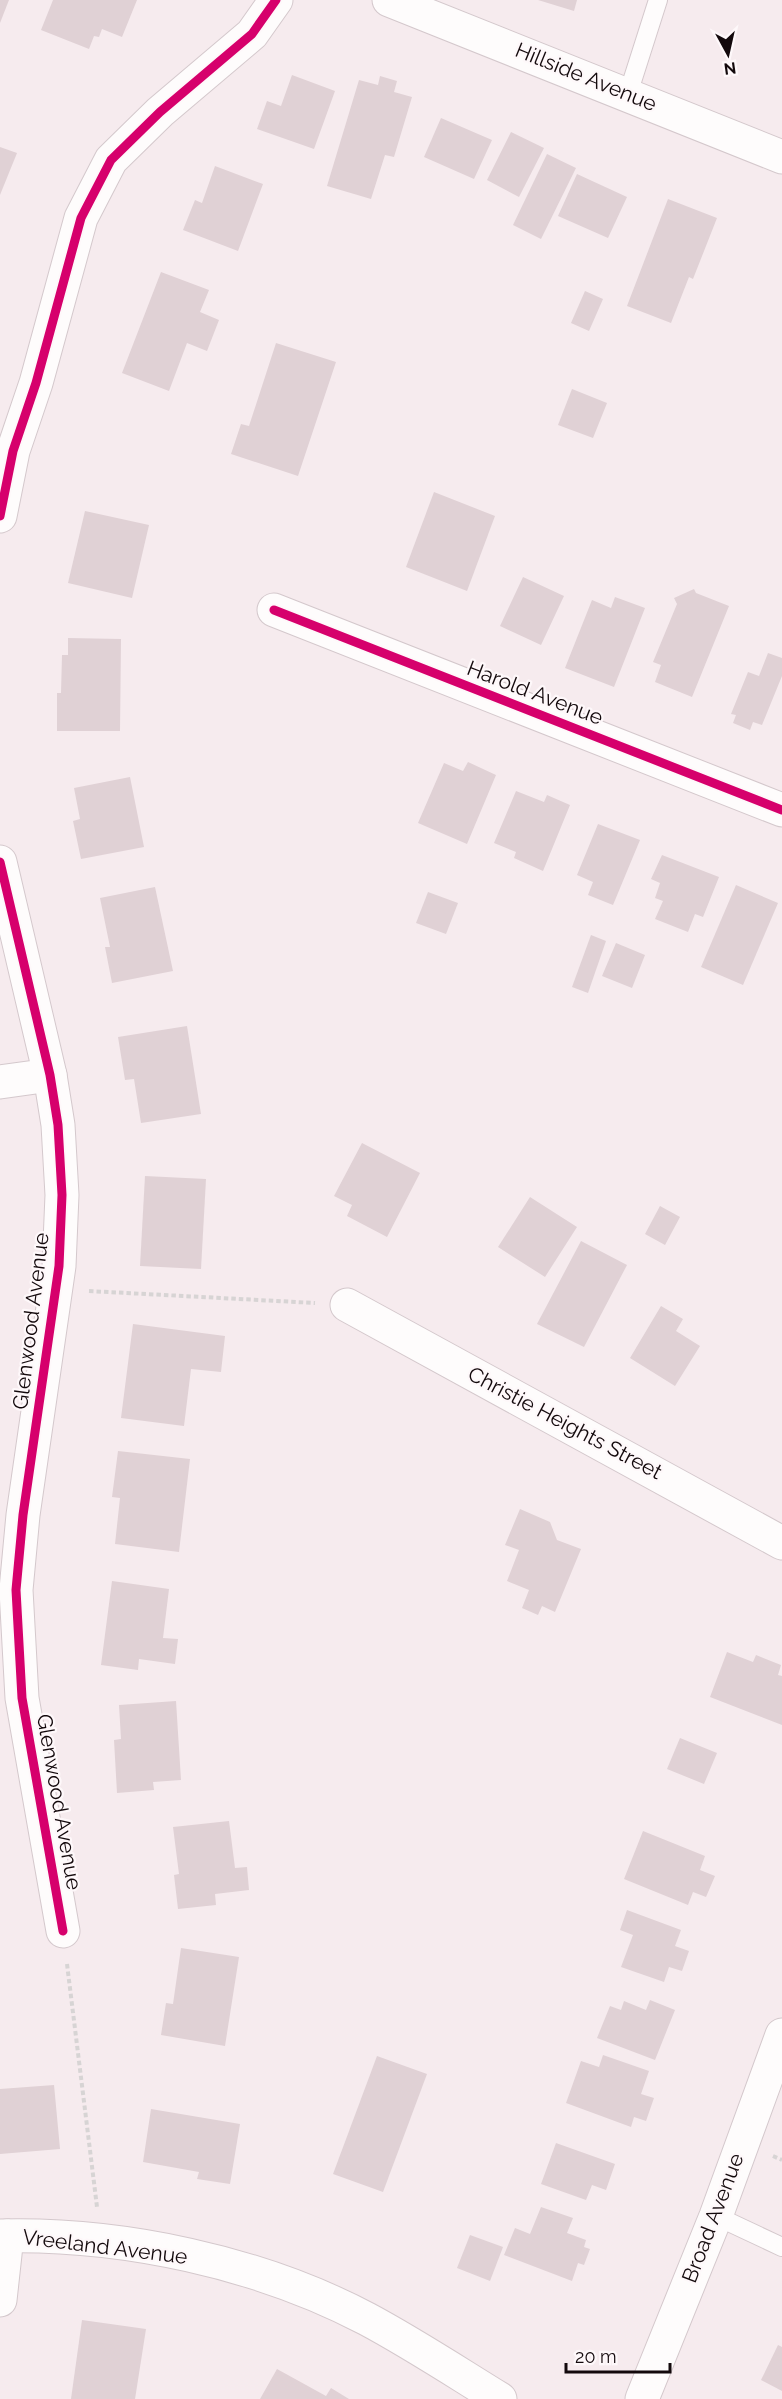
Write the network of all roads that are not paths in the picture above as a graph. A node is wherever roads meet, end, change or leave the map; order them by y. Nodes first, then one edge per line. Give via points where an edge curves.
1 (276, 0) edge
2 (389, 0) edge
3 (658, 0) edge
4 (628, 94) junction
5 (782, 157) edge
6 (0, 516) edge
7 (274, 610) dead end
8 (782, 810) edge
9 (0, 862) edge
10 (50, 1075) junction
11 (0, 1082) edge
12 (347, 1305) road end
13 (12, 1513) edge
14 (782, 1543) edge
15 (63, 1931) road end
16 (782, 2035) edge
17 (716, 2216) junction
18 (4, 2236) edge
19 (782, 2247) edge
20 (0, 2300) edge
21 (500, 2399) edge
22 (642, 2399) edge

1 - 6 street via 252,34 160,112 111,160 81,218 36,383 13,451
2 - 4 street, Hillside Avenue
3 - 4 lane
4 - 5 street, Hillside Avenue
7 - 8 street, Harold Avenue
9 - 10 street, Glenwood Avenue
10 - 11 street
10 - 13 street, Glenwood Avenue via 58,1125 62,1196 56,1289
12 - 14 street, Christie Heights Street
13 - 15 street, Glenwood Avenue via 18,1665
16 - 17 street, Broad Avenue
17 - 19 lane
17 - 22 street, Broad Avenue
18 - 20 street
18 - 21 street, Vreeland Avenue via 101,2242 223,2264 296,2288 366,2319

